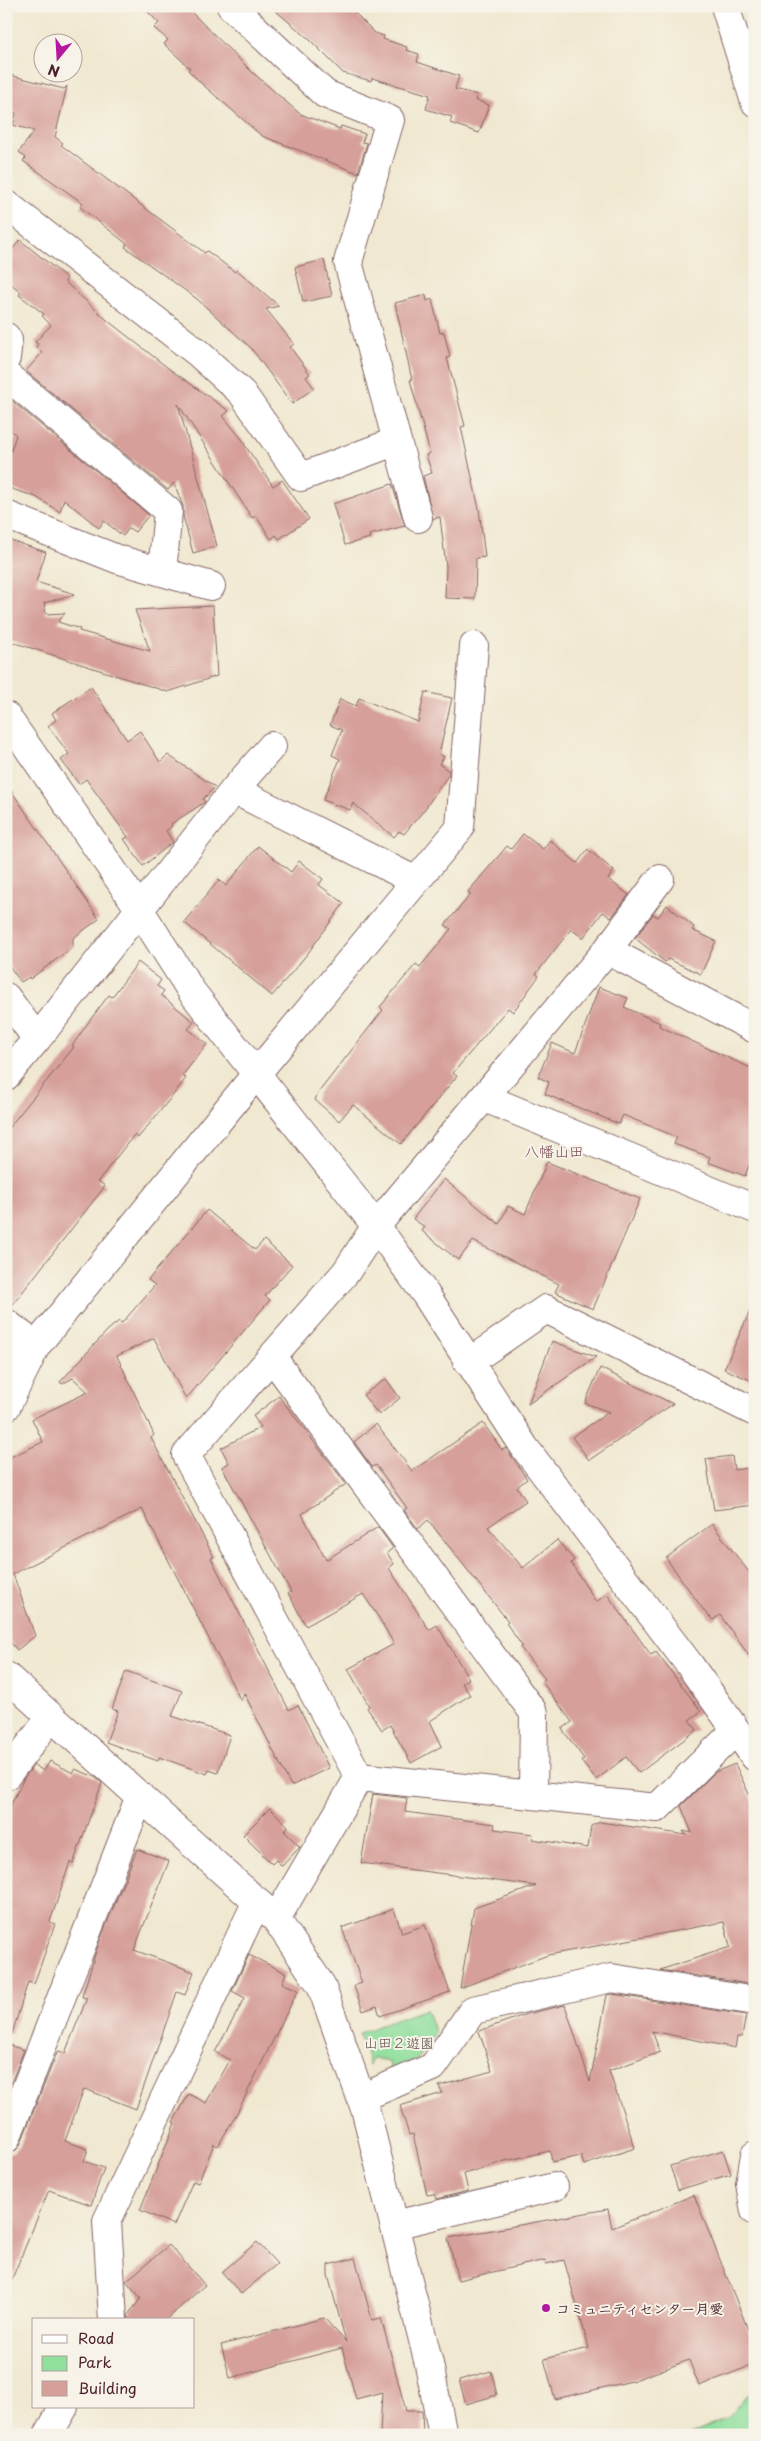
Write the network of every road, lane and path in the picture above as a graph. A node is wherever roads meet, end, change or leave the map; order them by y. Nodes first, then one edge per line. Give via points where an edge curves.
1 (231, 6) edge
2 (725, 6) edge
3 (755, 102) edge
4 (6, 204) edge
5 (6, 337) edge
6 (6, 358) edge
7 (6, 375) edge
8 (397, 441) junction
9 (6, 515) edge
10 (418, 518) dead end
11 (162, 572) junction
12 (211, 586) dead end
13 (474, 646) dead end
14 (6, 716) edge
15 (272, 746) dead end
16 (234, 790) junction
17 (660, 879) dead end
18 (416, 881) junction
19 (140, 910) junction
20 (607, 950) junction
21 (6, 997) edge
22 (755, 1029) edge
23 (37, 1039) junction
24 (257, 1073) junction
25 (6, 1076) edge
26 (485, 1098) junction
27 (755, 1209) edge
28 (376, 1226) junction
29 (6, 1323) edge
30 (36, 1346) junction
31 (6, 1356) edge
32 (272, 1357) junction
33 (467, 1361) junction
34 (6, 1407) edge
35 (755, 1412) edge
36 (6, 1676) edge
37 (51, 1717) junction
38 (736, 1730) junction
39 (755, 1757) edge
40 (6, 1776) edge
41 (359, 1777) junction
42 (533, 1795) junction
43 (140, 1796) junction
44 (266, 1910) junction
45 (755, 2001) edge
46 (361, 2098) junction
47 (6, 2139) edge
48 (755, 2155) edge
49 (554, 2187) dead end
50 (755, 2210) edge
51 (394, 2224) junction
52 (113, 2318) edge
53 (63, 2408) edge
54 (48, 2435) edge
55 (443, 2435) edge

1 - 8 street via 325,94 390,120 348,262
2 - 3 street
4 - 8 street via 198,353 242,393 301,477
5 - 6 street
7 - 11 street via 168,511
8 - 10 street
9 - 11 street via 117,559
11 - 12 street
13 - 18 street via 460,828
14 - 19 street
15 - 16 street
16 - 18 street
16 - 19 street
17 - 20 street
18 - 24 street
19 - 23 street
19 - 24 street via 192,992
20 - 22 street
20 - 26 street
21 - 23 street
23 - 25 street
24 - 28 street
24 - 30 street
26 - 27 street
26 - 28 street
28 - 32 street via 346,1272
28 - 33 street via 426,1295
29 - 30 street
30 - 31 street
30 - 34 street
32 - 41 street via 186,1455
32 - 42 street via 534,1713
33 - 35 street via 546,1309
33 - 38 street via 525,1448
36 - 37 street
37 - 40 street
37 - 43 street
38 - 39 street
38 - 42 street via 658,1808
41 - 42 street
41 - 44 street
43 - 44 street
43 - 47 street
44 - 46 street via 321,1985
44 - 52 street via 107,2221
45 - 46 street via 611,1978 472,2010 433,2067
46 - 51 street
48 - 50 street via 750,2184
49 - 51 street
51 - 55 street
53 - 54 street

